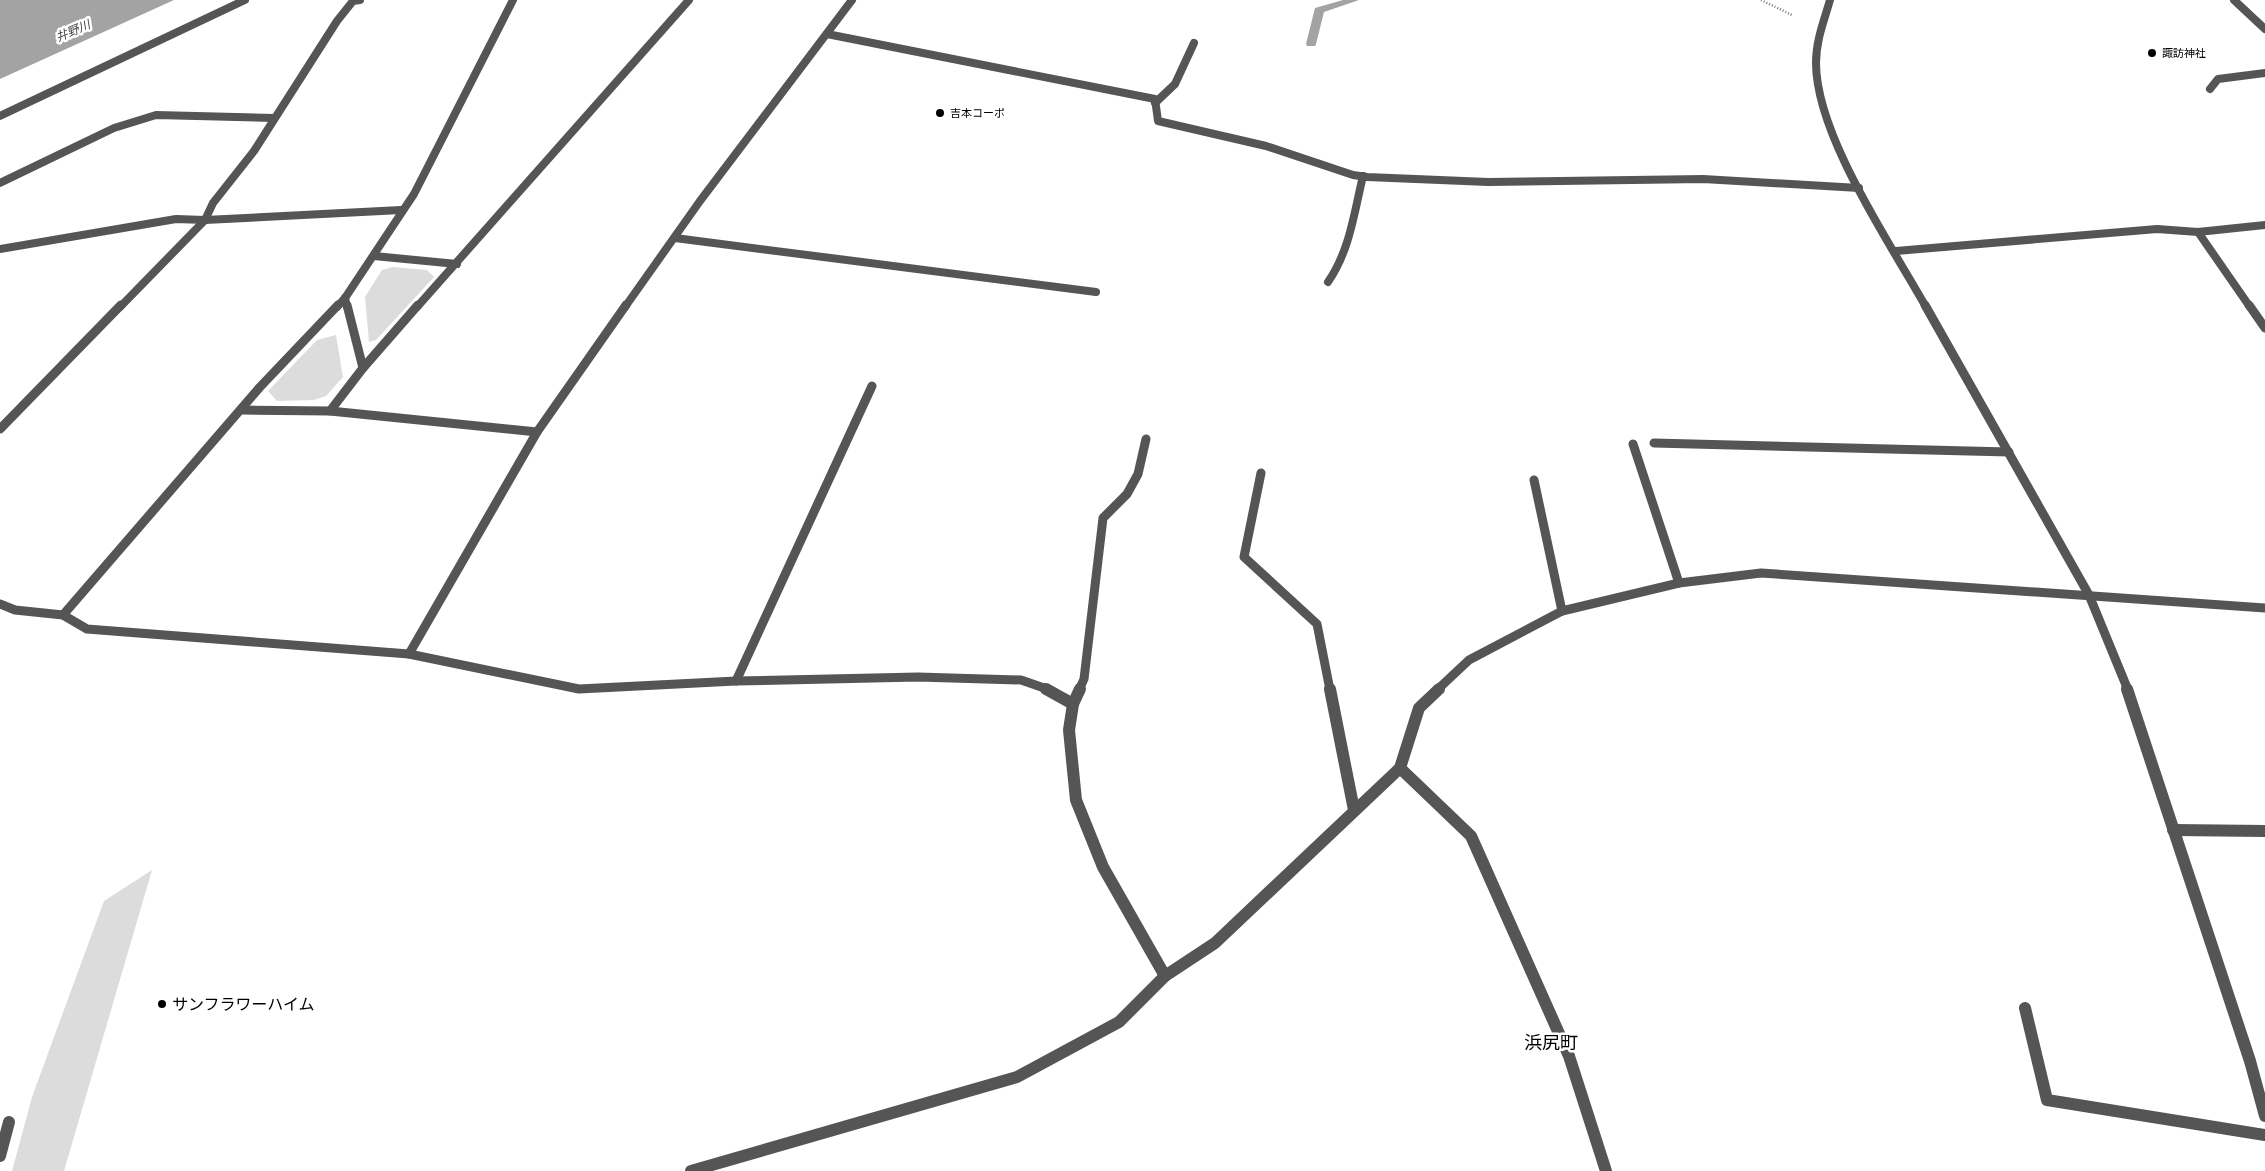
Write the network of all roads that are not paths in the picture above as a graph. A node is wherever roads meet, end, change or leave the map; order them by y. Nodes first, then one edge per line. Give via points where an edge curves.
1 (245, 0) edge
2 (355, 0) edge
3 (513, 0) edge
4 (689, 0) edge
5 (852, 0) edge
6 (1830, 0) edge
7 (2234, 0) edge
8 (2265, 29) edge
9 (827, 34) junction
10 (1194, 43) dead end
11 (2265, 73) edge
12 (2210, 88) dead end
13 (1156, 103) junction
14 (0, 116) edge
15 (274, 118) junction
16 (1363, 176) junction
17 (0, 183) edge
18 (1859, 188) junction
19 (401, 210) junction
20 (205, 220) junction
21 (2265, 225) edge
22 (2198, 232) junction
23 (675, 238) junction
24 (0, 249) edge
25 (1896, 251) junction
26 (374, 256) junction
27 (457, 264) junction
28 (1328, 282) dead end
29 (1096, 292) dead end
30 (345, 298) junction
31 (2265, 328) edge
32 (363, 368) junction
33 (872, 386) dead end
34 (242, 410) junction
35 (330, 411) junction
36 (0, 429) edge
37 (537, 432) junction
38 (1146, 439) dead end
39 (1654, 443) dead end
40 (1633, 444) dead end
41 (2009, 452) junction
42 (1260, 473) dead end
43 (1534, 480) dead end
44 (1679, 583) junction
45 (2089, 596) junction
46 (0, 604) edge
47 (2265, 608) edge
48 (1562, 611) junction
49 (63, 615) junction
50 (409, 654) junction
51 (736, 681) junction
52 (1073, 704) junction
53 (1400, 768) junction
54 (1354, 810) junction
55 (2173, 830) junction
56 (2265, 831) edge
57 (1165, 976) junction
58 (2025, 1008) dead end
59 (2265, 1116) edge
60 (9, 1122) dead end
61 (2265, 1134) edge
62 (0, 1156) edge
63 (727, 1165) edge
64 (691, 1171) edge
65 (1606, 1171) edge

1 - 14 street
2 - 15 street
3 - 19 street via 414,194
4 - 27 street
5 - 9 street
6 - 18 street via 1817,45 1818,76 1831,134
7 - 8 street
9 - 13 street via 1154,99
9 - 23 street
10 - 13 street via 1178,82
11 - 12 street via 2218,79
13 - 16 street via 1158,122 1266,146
15 - 17 street via 156,115 114,128
15 - 20 street via 254,151 213,203
16 - 18 street via 1488,182 1703,179
16 - 28 street via 1345,252 1339,268
18 - 25 street
19 - 20 street
19 - 26 street
20 - 24 street via 176,219
20 - 36 street
21 - 22 street
22 - 25 street via 2157,229
22 - 31 street
23 - 29 street
23 - 37 street
25 - 41 street
26 - 27 street
26 - 30 street
27 - 32 street
30 - 32 street
30 - 34 street
32 - 35 street
33 - 51 street
34 - 35 street
34 - 49 street
35 - 37 street
37 - 50 street
38 - 52 street via 1138,474 1127,494 1103,518 1084,679
39 - 41 street
40 - 44 street
41 - 45 street
42 - 54 street via 1244,557 1317,624
43 - 48 street
44 - 45 street via 1761,573
44 - 48 street
45 - 47 street
45 - 55 street via 2133,704
46 - 49 street via 15,610
48 - 53 street via 1470,660 1419,708
49 - 50 street via 87,629
50 - 51 street via 579,689
51 - 52 street via 1021,680 1054,692
52 - 57 street via 1068,730 1076,800 1103,868
53 - 54 street
53 - 65 street via 1470,836 1569,1056
54 - 57 street via 1215,944
55 - 56 street
55 - 59 street via 2250,1061
57 - 63 street via 1119,1022 1017,1077
58 - 61 street via 2047,1100
60 - 62 street
63 - 64 street

